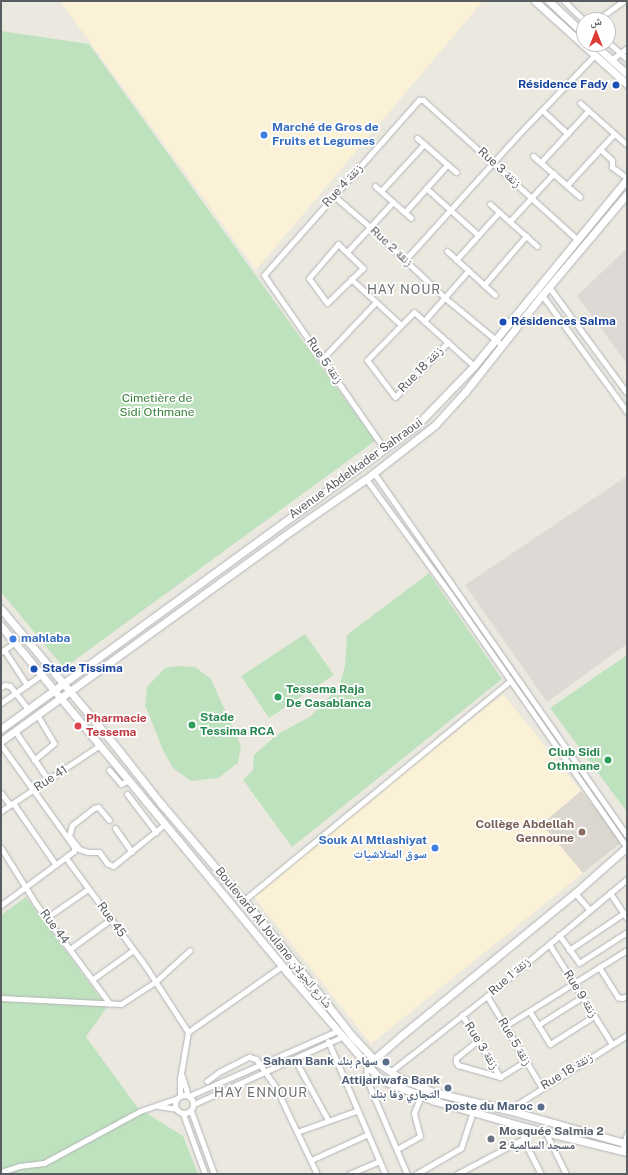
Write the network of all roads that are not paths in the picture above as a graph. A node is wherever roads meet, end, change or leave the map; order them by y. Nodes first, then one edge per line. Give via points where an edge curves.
1 (535, 1) edge
2 (549, 1) edge
3 (564, 1) edge
4 (621, 2) edge
5 (576, 12) edge
6 (608, 12) edge
7 (576, 26) edge
8 (627, 48) edge
9 (616, 49) edge
10 (602, 52) edge
11 (620, 53) junction
12 (594, 56) junction
13 (627, 59) edge
14 (611, 60) junction
15 (627, 74) edge
16 (627, 84) edge
17 (421, 99) joint
18 (580, 103) dead end
19 (542, 110) junction
20 (588, 111) junction
21 (568, 134) junction
22 (614, 134) junction
23 (417, 138) dead end
24 (424, 144) junction
25 (626, 144) dead end
26 (600, 149) junction
27 (534, 156) dead end
28 (541, 162) junction
29 (494, 163) junction
30 (448, 165) junction
31 (456, 172) dead end
32 (554, 174) junction
33 (627, 179) edge
34 (375, 186) dead end
35 (567, 186) junction
36 (426, 188) junction
37 (381, 191) junction
38 (627, 194) edge
39 (334, 196) junction
40 (532, 197) junction
41 (580, 197) dead end
42 (393, 202) junction
43 (490, 204) dead end
44 (450, 211) junction
45 (405, 212) junction
46 (499, 212) junction
47 (411, 218) dead end
48 (510, 222) junction
49 (370, 227) junction
50 (478, 235) junction
51 (526, 236) junction
52 (577, 239) junction
53 (538, 246) dead end
54 (447, 251) dead end
55 (347, 252) junction
56 (405, 260) junction
57 (456, 260) junction
58 (468, 271) junction
59 (265, 273) joint
60 (351, 279) junction
61 (484, 285) junction
62 (549, 287) junction
63 (495, 295) dead end
64 (542, 296) junction
65 (445, 298) junction
66 (376, 302) junction
67 (424, 320) junction
68 (401, 325) junction
69 (495, 339) junction
70 (448, 342) junction
71 (502, 345) junction
72 (323, 358) junction
73 (474, 366) junction
74 (627, 393) edge
75 (627, 412) edge
76 (385, 450) junction
77 (374, 473) junction
78 (366, 479) junction
79 (311, 503) junction
80 (318, 512) junction
81 (408, 522) junction
82 (401, 527) junction
83 (274, 529) junction
84 (281, 538) junction
85 (1, 609) edge
86 (1, 626) edge
87 (14, 643) junction
88 (497, 649) junction
89 (3, 651) edge
90 (491, 654) junction
91 (41, 675) junction
92 (510, 681) junction
93 (62, 684) junction
94 (27, 685) junction
95 (1, 687) edge
96 (54, 691) junction
97 (69, 692) junction
98 (16, 693) junction
99 (60, 698) junction
100 (1, 703) edge
101 (28, 710) junction
102 (37, 715) junction
103 (2, 727) edge
104 (16, 731) junction
105 (1, 741) edge
106 (1, 745) edge
107 (100, 745) junction
108 (34, 760) junction
109 (109, 770) dead end
110 (129, 780) junction
111 (49, 781) junction
112 (33, 791) junction
113 (1, 793) edge
114 (127, 794) dead end
115 (146, 800) junction
116 (11, 804) junction
117 (137, 807) junction
118 (1, 811) edge
119 (109, 820) dead end
120 (165, 824) junction
121 (115, 828) dead end
122 (156, 832) junction
123 (627, 836) edge
124 (1, 848) edge
125 (627, 848) edge
126 (132, 852) junction
127 (66, 858) junction
128 (56, 865) junction
129 (627, 879) edge
130 (26, 887) junction
131 (88, 889) junction
132 (575, 893) junction
133 (610, 893) junction
134 (243, 901) junction
135 (1, 906) edge
136 (589, 910) junction
137 (625, 916) edge
138 (46, 918) junction
139 (111, 920) junction
140 (627, 932) edge
141 (558, 935) junction
142 (548, 944) junction
143 (70, 949) junction
144 (132, 950) junction
145 (190, 950) dead end
146 (569, 950) junction
147 (627, 950) edge
148 (282, 966) junction
149 (599, 967) junction
150 (93, 979) junction
151 (155, 982) junction
152 (573, 984) junction
153 (487, 996) junction
154 (582, 996) junction
155 (627, 996) edge
156 (1, 998) edge
157 (110, 1004) junction
158 (530, 1012) junction
159 (462, 1015) junction
160 (594, 1016) junction
161 (538, 1025) junction
162 (505, 1026) junction
163 (188, 1032) junction
164 (340, 1034) junction
165 (627, 1035) edge
166 (326, 1037) junction
167 (477, 1041) junction
168 (329, 1043) junction
169 (612, 1044) junction
170 (295, 1060) junction
171 (374, 1060) junction
172 (526, 1061) junction
173 (262, 1065) junction
174 (367, 1066) junction
175 (267, 1072) junction
176 (390, 1072) junction
177 (182, 1073) junction
178 (500, 1077) junction
179 (207, 1081) dead end
180 (542, 1088) junction
181 (189, 1096) junction
182 (421, 1096) junction
183 (178, 1097) junction
184 (194, 1104) junction
185 (155, 1106) junction
186 (176, 1109) junction
187 (508, 1110) junction
188 (191, 1111) junction
189 (356, 1111) junction
190 (473, 1112) junction
191 (183, 1114) junction
192 (328, 1120) junction
193 (525, 1127) junction
194 (297, 1132) junction
195 (545, 1132) junction
196 (627, 1134) edge
197 (366, 1135) junction
198 (523, 1139) junction
199 (625, 1147) edge
200 (397, 1149) junction
201 (311, 1160) junction
202 (379, 1161) junction
203 (1, 1172) edge
204 (205, 1174) edge
205 (214, 1174) edge
206 (317, 1174) edge
207 (349, 1174) edge
208 (385, 1174) edge
209 (407, 1174) edge
210 (416, 1174) edge
211 (457, 1174) edge
212 (541, 1174) edge
213 (566, 1174) edge

1 - 12 main road
2 - 7 main road
3 - 5 street
4 - 6 street
8 - 11 street
9 - 11 street
10 - 14 main road
11 - 13 street
11 - 14 street
12 - 16 main road
12 - 19 street
14 - 15 main road
17 - 29 street, Rue 3 زنقة
17 - 39 street, Rue 4 زنقة
18 - 20 street
19 - 21 street
19 - 29 street
20 - 21 street
20 - 22 street
21 - 28 street
22 - 25 street
22 - 26 street
23 - 24 street
24 - 30 street
24 - 37 street
26 - 33 street via 612,160 612,167
26 - 35 street
27 - 28 street
28 - 32 street
29 - 40 street, Rue 3 زنقة
29 - 44 street
30 - 31 street
30 - 36 street
32 - 35 street
32 - 40 street
33 - 52 main road, Avenue Abdelkader Sahraoui
34 - 37 street
35 - 41 street
36 - 44 street
36 - 45 street
37 - 42 street
38 - 62 main road, Avenue Abdelkader Sahraoui
39 - 49 street, Rue 2 زنقة
39 - 59 street, Rue 4 زنقة
40 - 48 street
40 - 52 street, Rue 3 زنقة
42 - 45 street
42 - 49 street
43 - 46 street
44 - 50 street
44 - 56 street
45 - 47 street
46 - 48 street
46 - 50 street
48 - 51 street
49 - 55 street
49 - 56 street, Rue 2 زنقة
50 - 57 street
51 - 53 street
51 - 61 street
52 - 69 main road, Avenue Abdelkader Sahraoui
54 - 57 street
55 - 60 street via 363,267
55 - 60 street via 338,244 308,278 327,303
56 - 65 street, Rue 2 زنقة
57 - 58 street
58 - 61 street
58 - 65 street
59 - 72 street, Rue 5 زنقة via 266,280
60 - 66 street
61 - 63 street
62 - 64 main road, Avenue Abdelkader Sahraoui
62 - 74 street
64 - 71 main road, Avenue Abdelkader Sahraoui
64 - 75 street
65 - 67 street
65 - 69 street, Rue 2 زنقة
66 - 68 street
66 - 72 street
67 - 68 street via 414,312
67 - 70 street
68 - 70 street, Rue 18 زنقة via 367,360 394,397
69 - 71 street, Rue 2 زنقة
69 - 73 main road, Avenue Abdelkader Sahraoui
70 - 73 street
71 - 77 main road, Avenue Abdelkader Sahraoui via 435,425
72 - 76 street, Rue 5 زنقة
73 - 76 main road, Avenue Abdelkader Sahraoui via 425,418
76 - 79 main road, Avenue Abdelkader Sahraoui
77 - 78 main road, Avenue Abdelkader Sahraoui
77 - 81 street
78 - 80 main road, Avenue Abdelkader Sahraoui
78 - 82 street
79 - 80 main road
79 - 83 main road, Avenue Abdelkader Sahraoui
80 - 84 main road, Avenue Abdelkader Sahraoui
81 - 82 street
81 - 88 street
82 - 90 street
83 - 84 main road
83 - 93 main road, Avenue Abdelkader Sahraoui
84 - 97 main road, Avenue Abdelkader Sahraoui
85 - 93 main road, Boulevard Al Joulane شارع الجولان
86 - 87 main road, Boulevard Al Joulane شارع الجولان
87 - 89 street
87 - 91 main road, Boulevard Al Joulane شارع الجولان
88 - 90 street
88 - 123 street
89 - 94 street
90 - 92 street
91 - 94 street
91 - 96 main road, Boulevard Al Joulane شارع الجولان
92 - 125 street
92 - 134 street
93 - 96 main road, Avenue Abdelkader Sahraoui
93 - 97 main road, Boulevard Al Joulane شارع الجولان
94 - 98 street
95 - 98 street via 7,684
96 - 99 main road, Boulevard Al Joulane شارع الجولان
96 - 101 main road, Avenue Abdelkader Sahraoui
97 - 99 main road, Avenue Abdelkader Sahraoui
97 - 134 main road, Boulevard Al Joulane شارع الجولان
98 - 100 street
98 - 101 street
99 - 102 main road, Avenue Abdelkader Sahraoui
99 - 107 main road, Boulevard Al Joulane شارع الجولان
101 - 103 main road, Avenue Abdelkader Sahraoui
102 - 104 main road, Avenue Abdelkader Sahraoui
102 - 108 street via 54,743
104 - 105 main road, Avenue Abdelkader Sahraoui
104 - 108 street
106 - 112 street
107 - 110 main road, Boulevard Al Joulane شارع الجولان
107 - 111 street, Rue 41
108 - 111 street
109 - 110 street via 121,784
110 - 115 main road, Boulevard Al Joulane شارع الجولان
111 - 112 street, Rue 41
112 - 116 street, Rue 41
112 - 127 street via 74,847 74,851
113 - 116 street
114 - 117 street
115 - 117 street
115 - 120 main road, Boulevard Al Joulane شارع الجولان
116 - 118 street, Rue 41
116 - 128 street
117 - 122 street
119 - 126 street via 98,808 94,808 71,826 69,836 79,849 100,852 107,863 113,866
120 - 122 street
120 - 148 main road, Boulevard Al Joulane شارع الجولان
121 - 126 street
122 - 126 street
124 - 130 street, Rue 44
125 - 132 main road
127 - 128 street
127 - 131 street, Rue 45
128 - 130 street
129 - 133 street, Rue 1 زنقة
130 - 135 street
130 - 138 street, Rue 44
131 - 138 street
131 - 139 street, Rue 45
132 - 136 street
132 - 171 main road
133 - 136 street, Rue 1 زنقة
133 - 137 street
134 - 171 main road, Boulevard Al Joulane شارع الجولان
136 - 141 street, Rue 1 زنقة
137 - 146 street
138 - 143 street, Rue 44
139 - 143 street
139 - 144 street, Rue 45
140 - 146 street via 579,964
141 - 142 street, Rue 1 زنقة
141 - 146 street
142 - 152 street, Rue 9 زنقة
142 - 153 street, Rue 1 زنقة
143 - 150 street, Rue 44
144 - 150 street
144 - 151 street, Rue 45
145 - 151 street
147 - 149 street
148 - 163 street
148 - 164 main road, Boulevard Al Joulane شارع الجولان
149 - 152 street
149 - 155 street via 618,997
150 - 157 street, Rue 44
151 - 157 street via 121,1004
151 - 163 street, Rue 45
152 - 154 street, Rue 9 زنقة
152 - 158 street
153 - 159 street, Rue 1 زنقة
153 - 162 street, Rue 5 زنقة
154 - 160 street, Rue 9 زنقة
154 - 161 street
156 - 157 street
158 - 161 street
158 - 162 street
159 - 167 street, Rue 3 زنقة
159 - 176 street, Rue 1 زنقة
160 - 161 street via 550,1044
160 - 169 street, Rue 9 زنقة
162 - 172 street, Rue 5 زنقة
163 - 177 street
164 - 166 street
164 - 168 street
164 - 174 main road, Boulevard Al Joulane شارع الجولان
165 - 169 street, Rue 18 زنقة
166 - 168 street
166 - 173 street
167 - 178 street, Rue 3 زنقة
167 - 178 street via 457,1057 456,1062 459,1066
168 - 170 street
168 - 189 street
169 - 180 street, Rue 18 زنقة
170 - 175 street
170 - 192 street
171 - 174 main road
171 - 176 main road, Boulevard Al Joulane شارع الجولان
172 - 178 street
172 - 180 street, Rue 5 زنقة
173 - 175 street
173 - 179 street via 256,1058 248,1057
173 - 181 street
174 - 182 main road, Boulevard Al Joulane شارع الجولان via 389,1083
174 - 200 street via 366,1078
175 - 184 street
175 - 194 street
176 - 187 main road, Boulevard Al Joulane شارع الجولان via 414,1086
177 - 181 street
177 - 183 street
180 - 187 street, Rue 18 زنقة
181 - 183 street
181 - 184 street
182 - 190 main road, Boulevard Al Joulane شارع الجولان
182 - 200 street via 414,1113 420,1136
183 - 185 street
183 - 186 street
184 - 188 street
185 - 186 street
185 - 203 street via 140,1111 44,1163 19,1166
186 - 191 street
187 - 199 main road, Boulevard Al Joulane شارع الجولان
188 - 191 street
188 - 205 street
189 - 192 street
189 - 197 street
190 - 193 main road, Boulevard Al Joulane شارع الجولان
190 - 210 street via 461,1148
191 - 204 street
192 - 194 street
193 - 195 main road, Boulevard Al Joulane شارع الجولان
193 - 198 street
194 - 201 street
195 - 199 main road, Boulevard Al Joulane شارع الجولان
195 - 213 street
196 - 199 street
197 - 201 street
197 - 202 street
198 - 211 street
198 - 212 street
200 - 209 street
201 - 206 street
202 - 207 street
202 - 208 street

